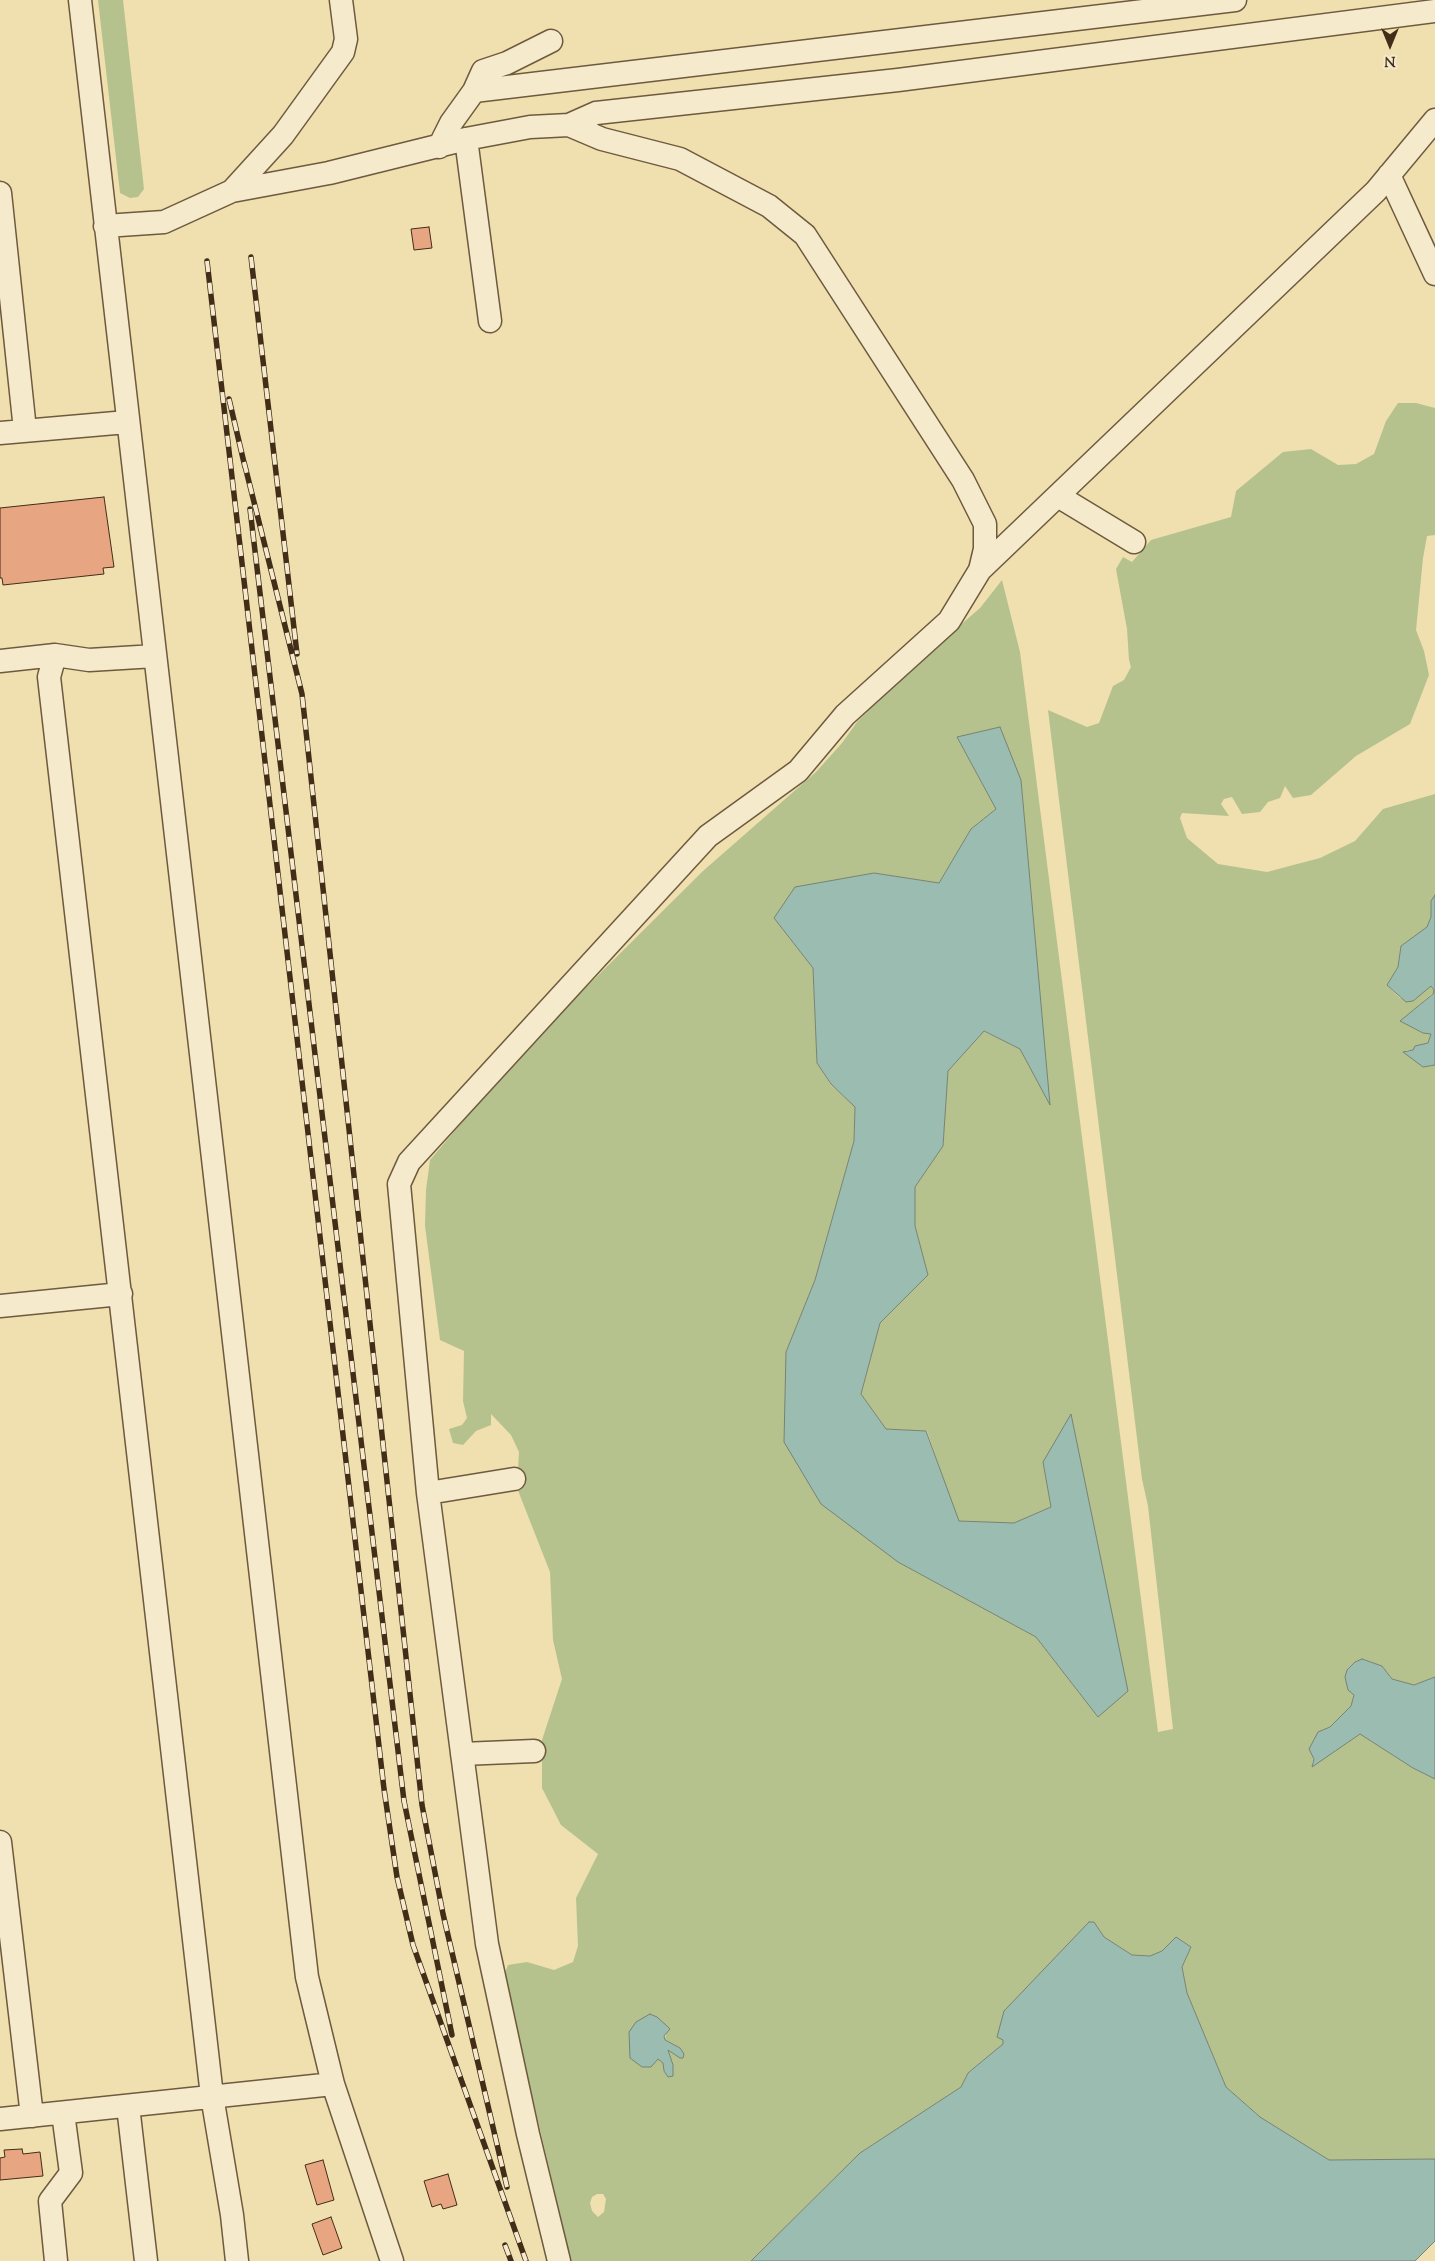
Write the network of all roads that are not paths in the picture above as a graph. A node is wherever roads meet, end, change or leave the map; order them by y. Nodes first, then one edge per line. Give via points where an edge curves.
1 (80, 0) edge
2 (340, 0) edge
3 (1235, 0) edge
4 (1435, 11) edge
5 (551, 41) dead end
6 (474, 91) junction
7 (1435, 120) edge
8 (569, 125) junction
9 (466, 139) junction
10 (439, 147) junction
11 (1389, 175) junction
12 (232, 191) junction
13 (0, 193) edge
14 (105, 226) junction
15 (1435, 274) edge
16 (490, 321) dead end
17 (127, 422) junction
18 (25, 430) junction
19 (0, 433) edge
20 (1058, 496) junction
21 (1134, 542) dead end
22 (980, 570) junction
23 (55, 655) junction
24 (155, 656) junction
25 (0, 661) edge
26 (121, 1294) junction
27 (0, 1306) edge
28 (514, 1479) dead end
29 (428, 1493) junction
30 (534, 1751) dead end
31 (462, 1754) junction
32 (0, 1842) edge
33 (333, 2084) junction
34 (212, 2096) junction
35 (128, 2106) junction
36 (63, 2113) junction
37 (32, 2116) junction
38 (0, 2119) edge
39 (56, 2261) edge
40 (146, 2261) edge
41 (237, 2261) edge
42 (392, 2261) edge
43 (559, 2261) edge

1 - 14 lane
2 - 12 lane via 346,39 343,52 283,135
3 - 6 lane
4 - 8 lane via 898,80 596,113
5 - 6 lane via 483,71
6 - 10 lane via 451,123
7 - 11 lane
8 - 9 lane via 530,127
8 - 22 lane via 602,139 680,158 769,206 805,235 963,480 985,524
9 - 10 lane
9 - 16 lane
10 - 12 lane
11 - 15 lane
11 - 20 lane
12 - 14 lane via 164,222
13 - 18 lane
14 - 17 lane
17 - 18 lane
17 - 24 lane
18 - 19 lane
20 - 21 lane
20 - 22 lane
22 - 29 lane via 949,621 845,715 798,771 708,836 409,1162 399,1184
23 - 24 lane via 89,660
23 - 25 lane
23 - 26 lane via 50,677
24 - 33 lane via 307,1977
26 - 27 lane
26 - 34 lane
28 - 29 lane
29 - 31 lane
30 - 31 lane
31 - 43 lane via 487,1944
32 - 37 lane
33 - 34 lane
33 - 42 lane
34 - 35 lane
34 - 41 lane
35 - 36 lane
35 - 40 lane
36 - 37 lane
36 - 39 lane via 71,2173 50,2200
37 - 38 lane

